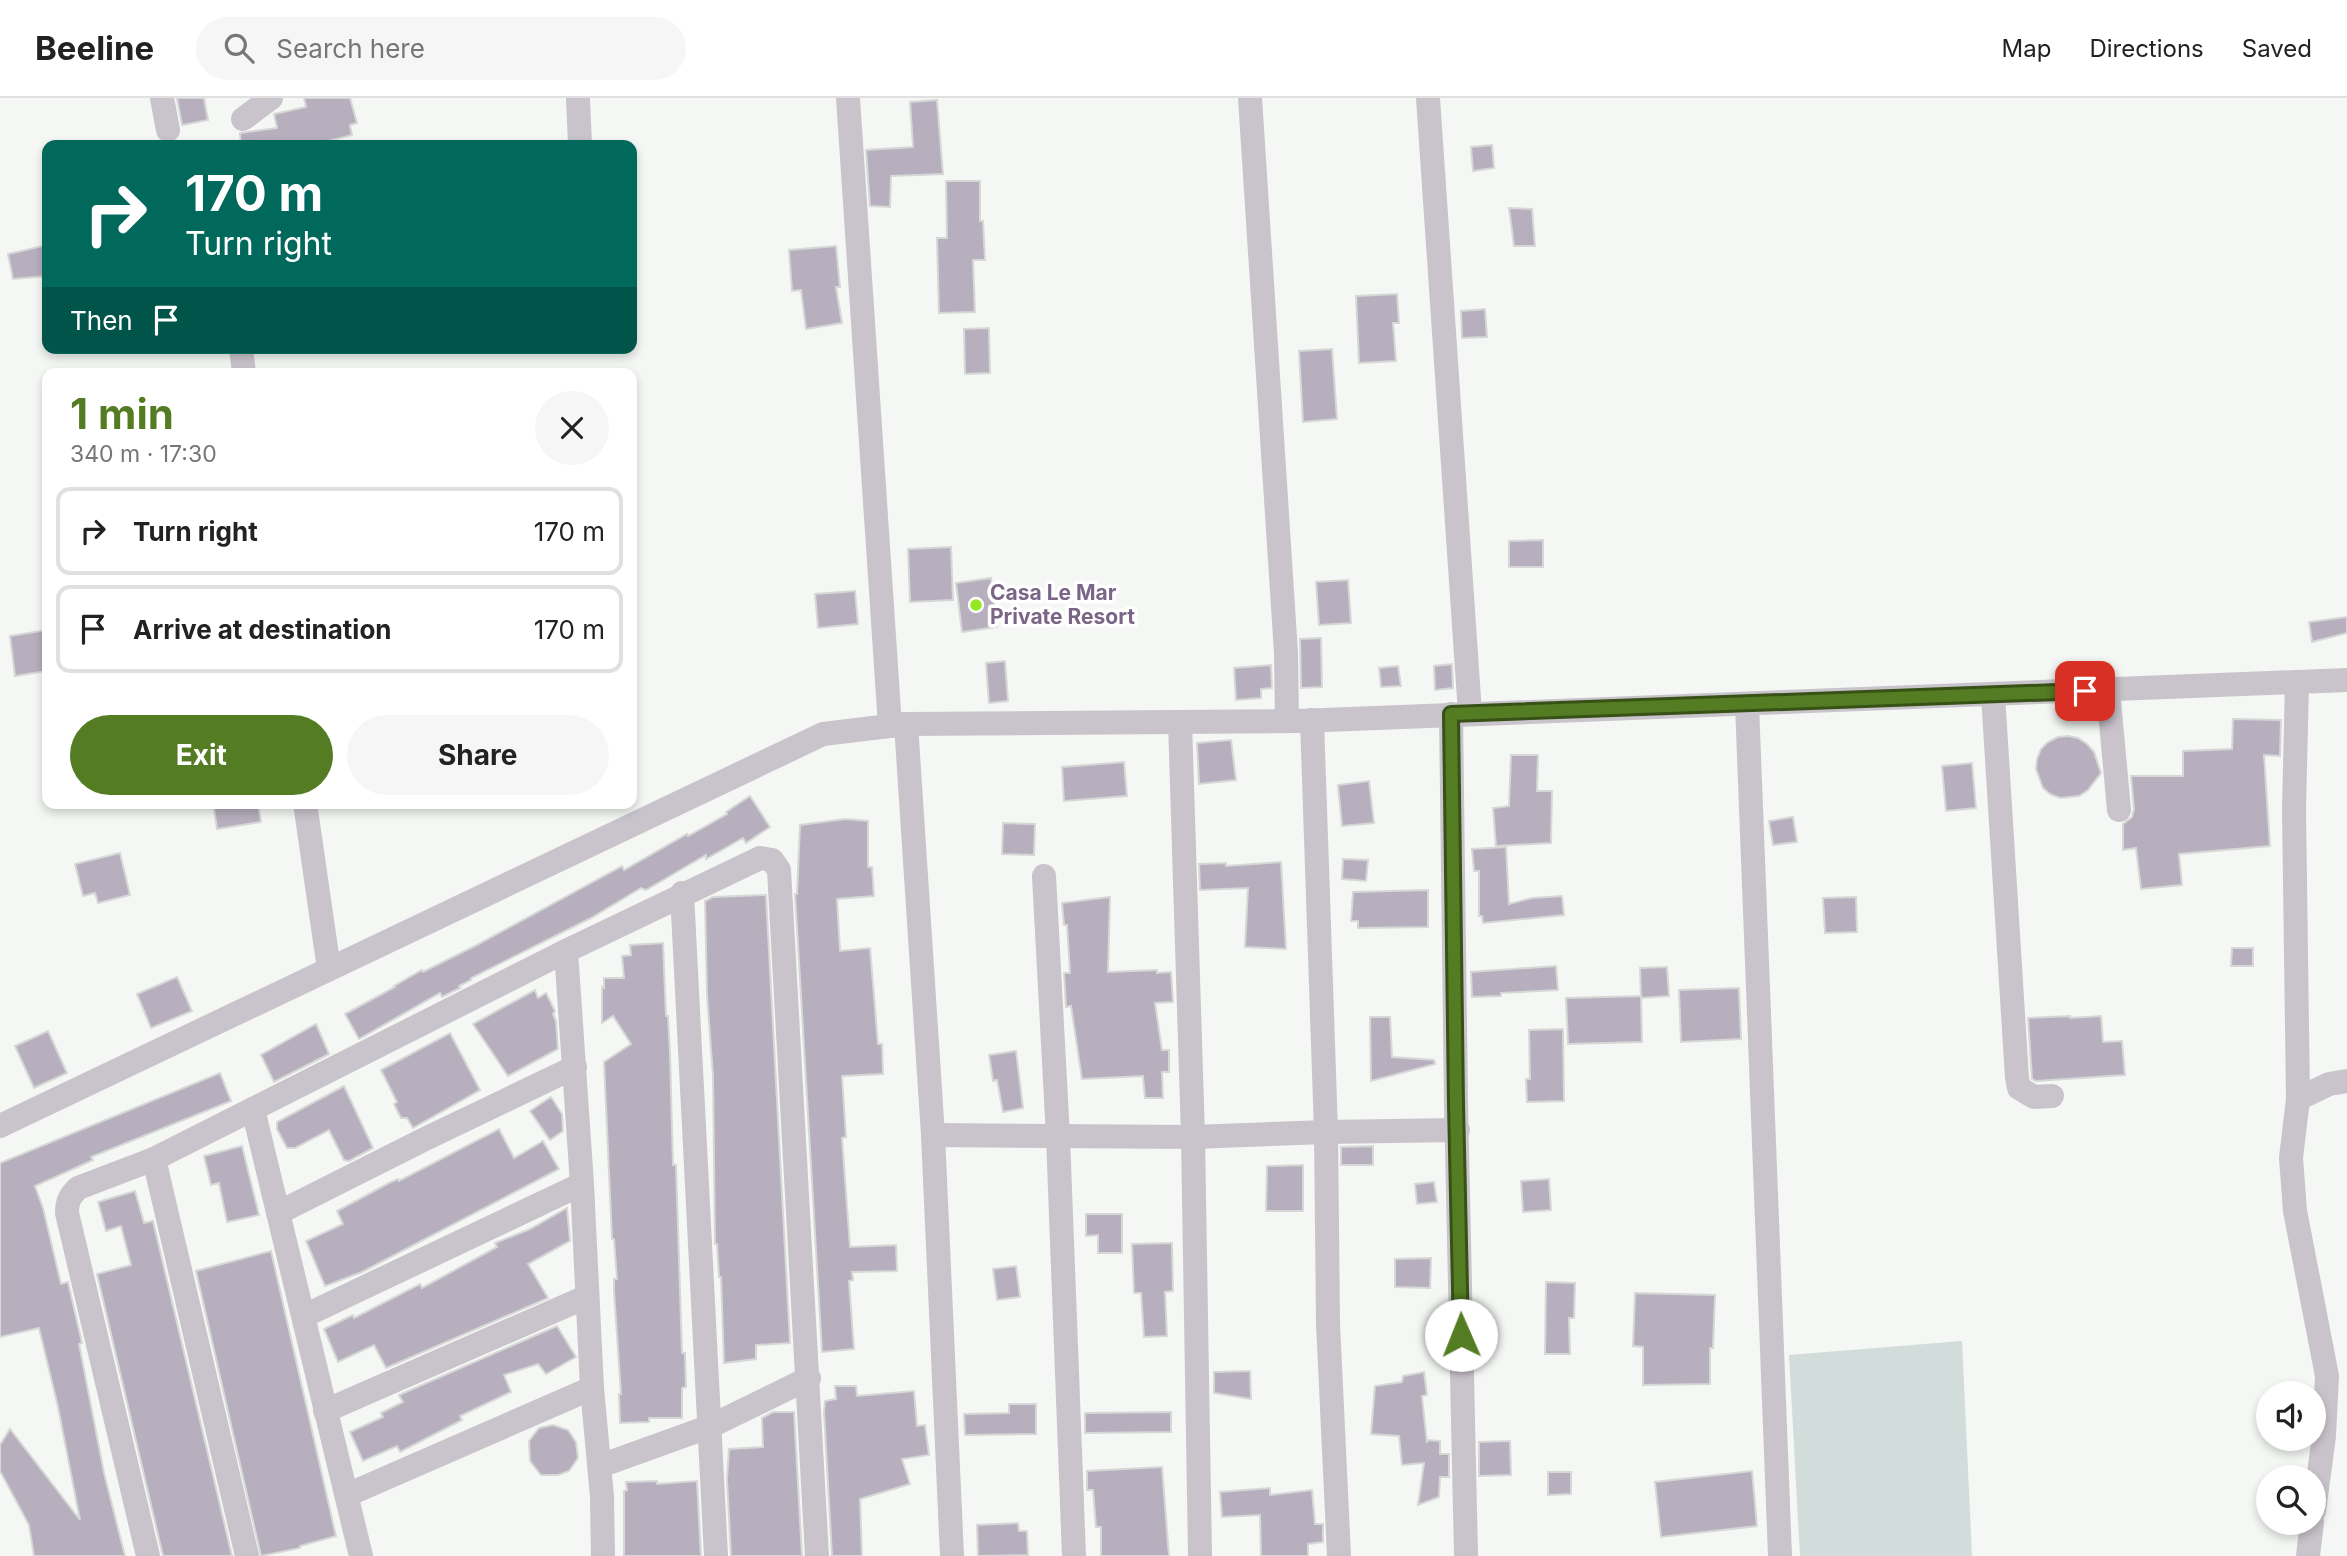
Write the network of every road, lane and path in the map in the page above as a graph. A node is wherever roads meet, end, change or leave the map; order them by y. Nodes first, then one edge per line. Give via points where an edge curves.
1 (162, 98) edge
2 (271, 98) edge
3 (578, 98) edge
4 (848, 98) edge
5 (1250, 98) edge
6 (1428, 98) edge
7 (243, 119) dead end
8 (168, 130) dead end
9 (580, 140) edge
10 (2347, 680) edge
11 (2297, 682) junction
12 (2108, 690) junction
13 (1993, 695) junction
14 (1747, 704) junction
15 (1460, 713) junction
16 (1299, 721) junction
17 (1180, 722) junction
18 (898, 725) junction
19 (306, 809) edge
20 (2119, 810) dead end
21 (1044, 876) dead end
22 (682, 894) junction
23 (566, 951) junction
24 (329, 969) junction
25 (575, 1067) junction
26 (2347, 1081) edge
27 (2052, 1096) dead end
28 (2298, 1099) junction
29 (253, 1109) junction
30 (0, 1126) edge
31 (1458, 1129) junction
32 (1326, 1132) junction
33 (933, 1135) junction
34 (1058, 1137) junction
35 (1193, 1138) junction
36 (154, 1158) junction
37 (582, 1184) junction
38 (278, 1213) junction
39 (586, 1297) junction
40 (304, 1316) junction
41 (809, 1378) junction
42 (592, 1388) junction
43 (325, 1411) junction
44 (711, 1426) junction
45 (2320, 1465) edge
46 (600, 1466) junction
47 (347, 1494) junction
48 (2310, 1535) edge
49 (148, 1556) edge
50 (247, 1556) edge
51 (361, 1556) edge
52 (603, 1556) edge
53 (716, 1556) edge
54 (817, 1556) edge
55 (952, 1556) edge
56 (1074, 1556) edge
57 (1200, 1556) edge
58 (1339, 1556) edge
59 (1465, 1556) edge
60 (1780, 1556) edge
61 (2308, 1556) edge

1 - 8 street
2 - 7 street
3 - 9 street
4 - 18 street
5 - 16 street via 1286,653
6 - 15 street
10 - 11 street
11 - 12 street
11 - 28 street
12 - 13 street
12 - 20 street
13 - 14 street
13 - 27 street via 2017,1077 2019,1087 2034,1097
14 - 15 street
14 - 60 street
15 - 16 street
15 - 31 street
16 - 17 street
16 - 32 street
17 - 18 street
17 - 35 street
18 - 24 street via 823,734
18 - 33 street
19 - 24 street
21 - 34 street
22 - 23 street
22 - 41 street via 760,858 772,860 779,870
22 - 44 street
23 - 25 street
23 - 29 street
24 - 30 street
25 - 37 street
25 - 38 street
26 - 28 street
28 - 45 street via 2291,1158 2295,1211 2327,1376
29 - 36 street
29 - 38 street
31 - 32 street
31 - 59 street
32 - 35 street
32 - 58 street via 1328,1323
33 - 34 street
33 - 55 street
34 - 35 street
34 - 56 street
35 - 57 street
36 - 49 street via 78,1188 68,1202 67,1213
36 - 50 street
37 - 39 street
37 - 40 street
38 - 40 street
39 - 42 street
39 - 43 street
40 - 43 street
41 - 44 street
41 - 54 street
42 - 46 street
42 - 47 street
43 - 47 street
44 - 46 street
44 - 53 street
46 - 52 street
47 - 51 street
48 - 61 street

